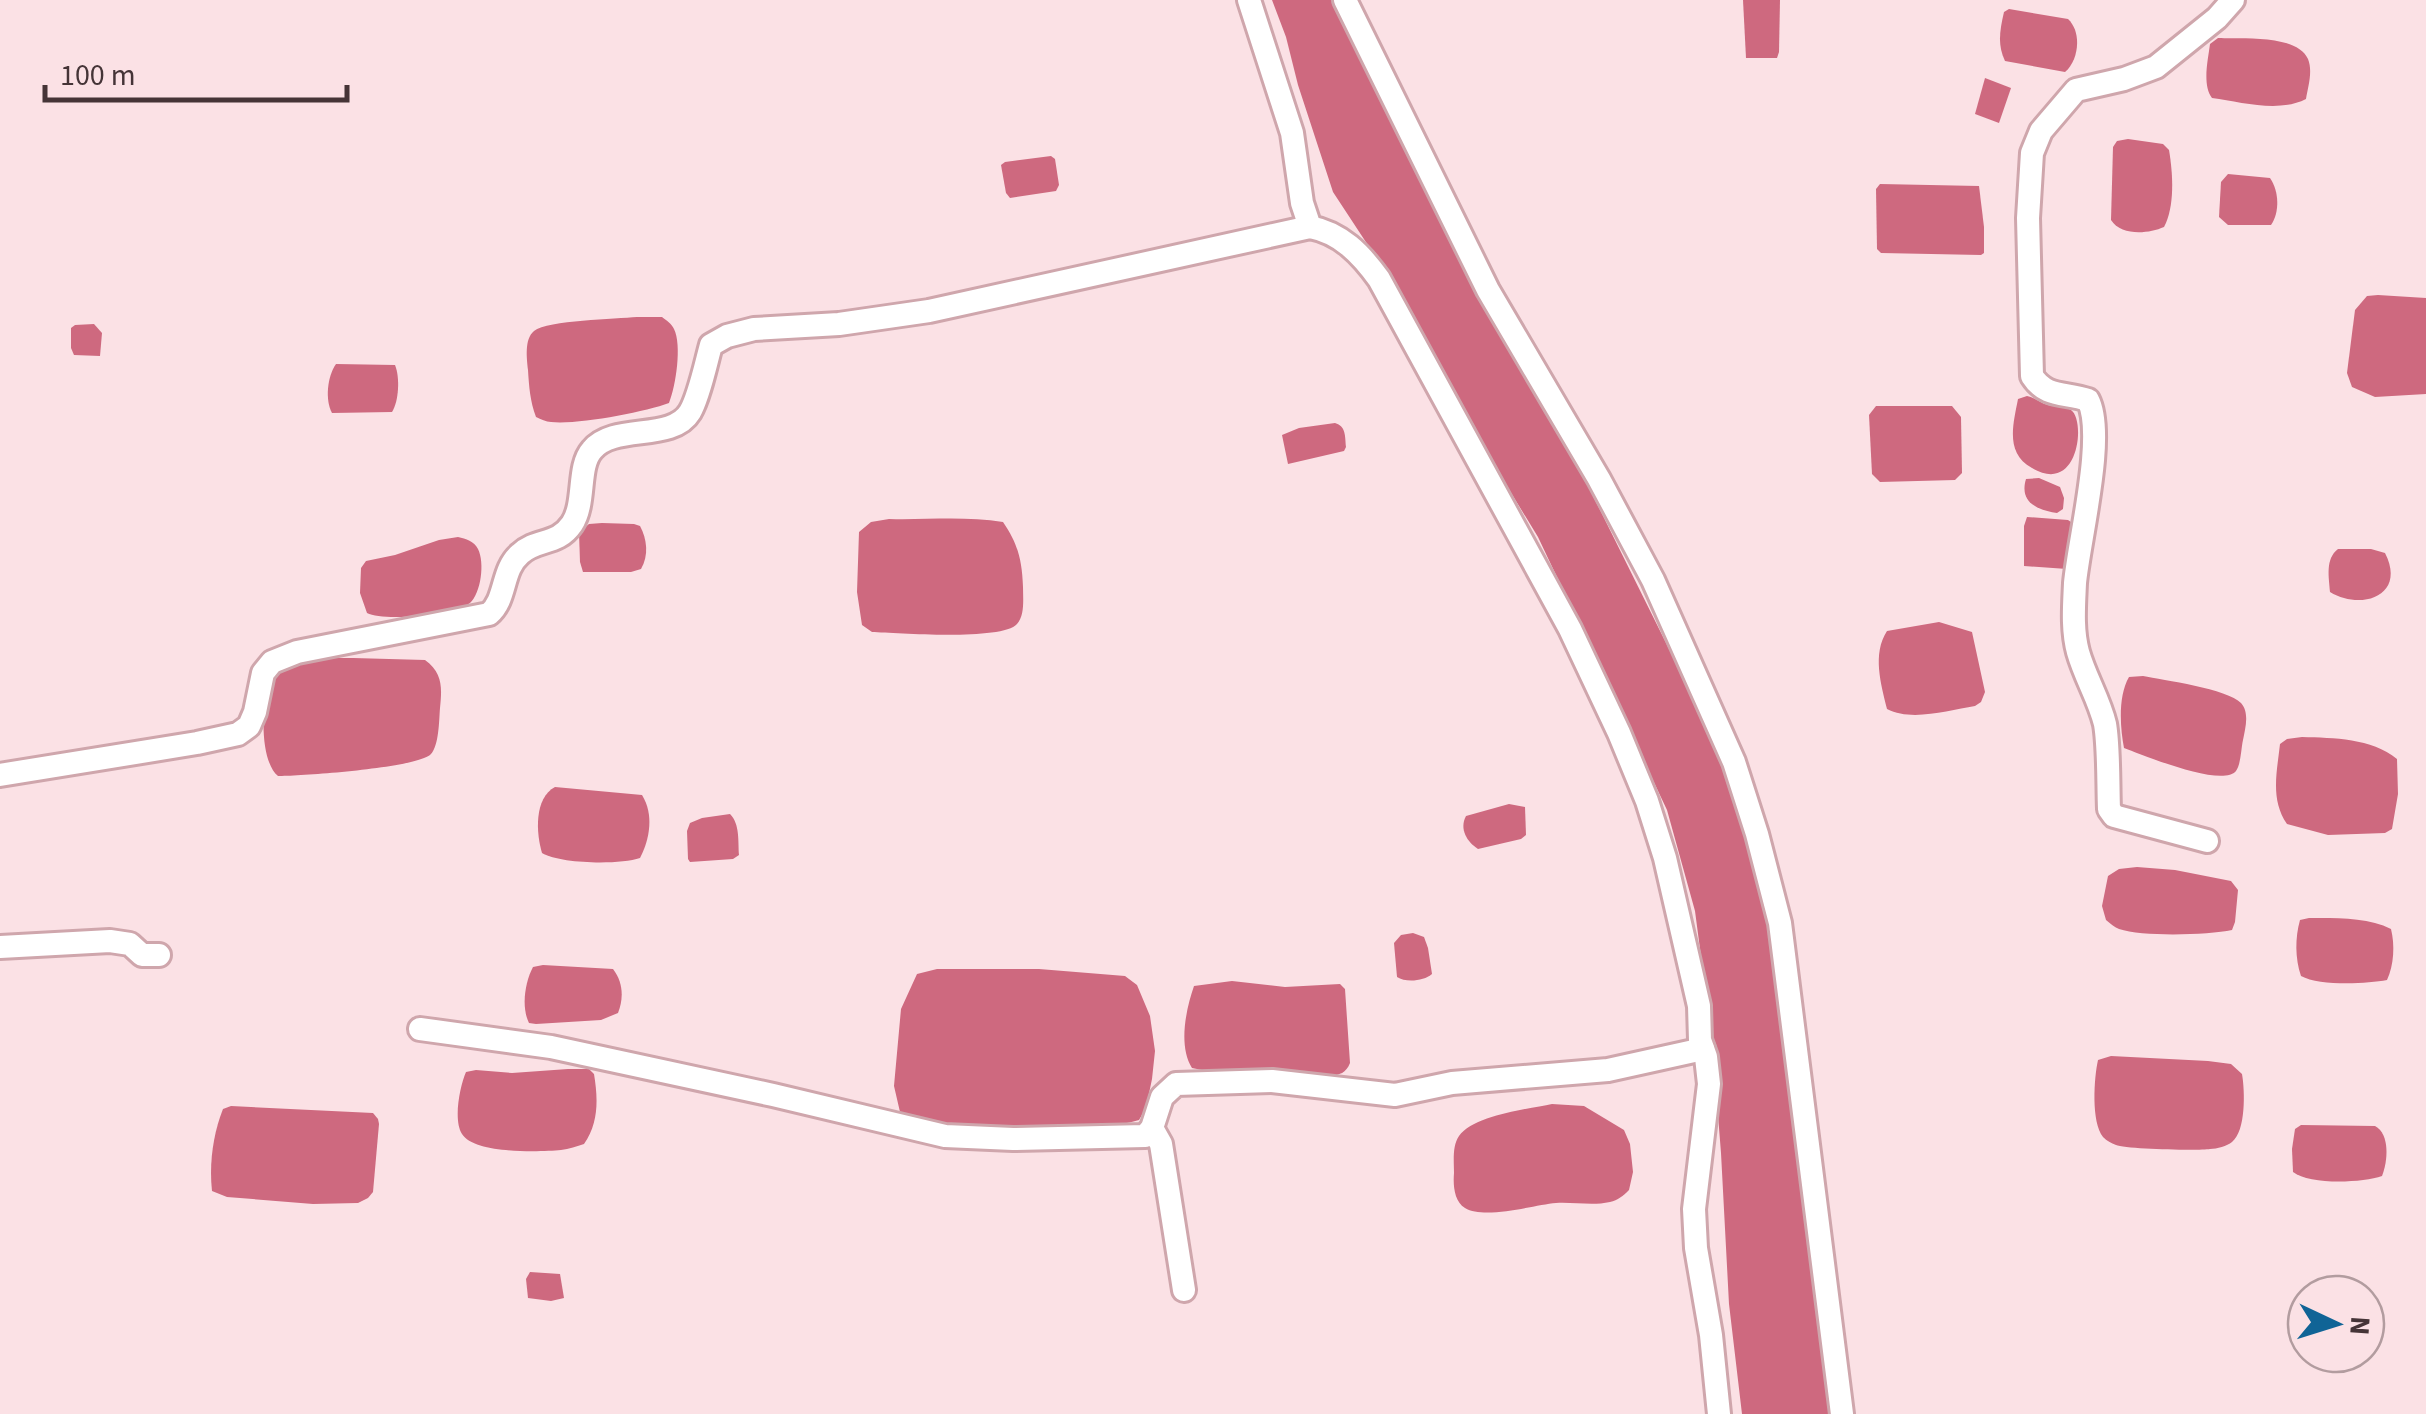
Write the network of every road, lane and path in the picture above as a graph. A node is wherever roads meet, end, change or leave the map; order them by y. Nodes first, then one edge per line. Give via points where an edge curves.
1 (1249, 0) edge
2 (1345, 0) edge
3 (2232, 0) edge
4 (1310, 227) junction
5 (0, 775) edge
6 (2207, 841) dead end
7 (0, 947) edge
8 (159, 955) dead end
9 (420, 1029) dead end
10 (1703, 1049) junction
11 (1152, 1128) junction
12 (1184, 1290) dead end
13 (1719, 1414) edge
14 (1842, 1414) edge

1 - 4 street via 1292,133
2 - 14 street via 1488,290 1653,580 1734,762 1780,923
3 - 6 street via 2156,67 2068,97 2032,153 2028,218 2032,376 2046,392 2088,400 2095,424 2073,617 2106,728 2109,809 2114,816
4 - 5 street via 929,311 727,336 711,346 690,413 676,426 592,449 574,521 560,538 518,554 490,614 272,662 263,672 256,712 238,734
4 - 10 street via 1342,240 1378,280 1570,630 1647,801 1700,1006
7 - 8 street via 110,941
9 - 11 street via 551,1047 946,1136 1145,1136
10 - 11 street via 1608,1070 1452,1083 1395,1096 1272,1081 1176,1084 1162,1097
10 - 13 street via 1710,1084 1694,1209
11 - 12 street via 1161,1144

